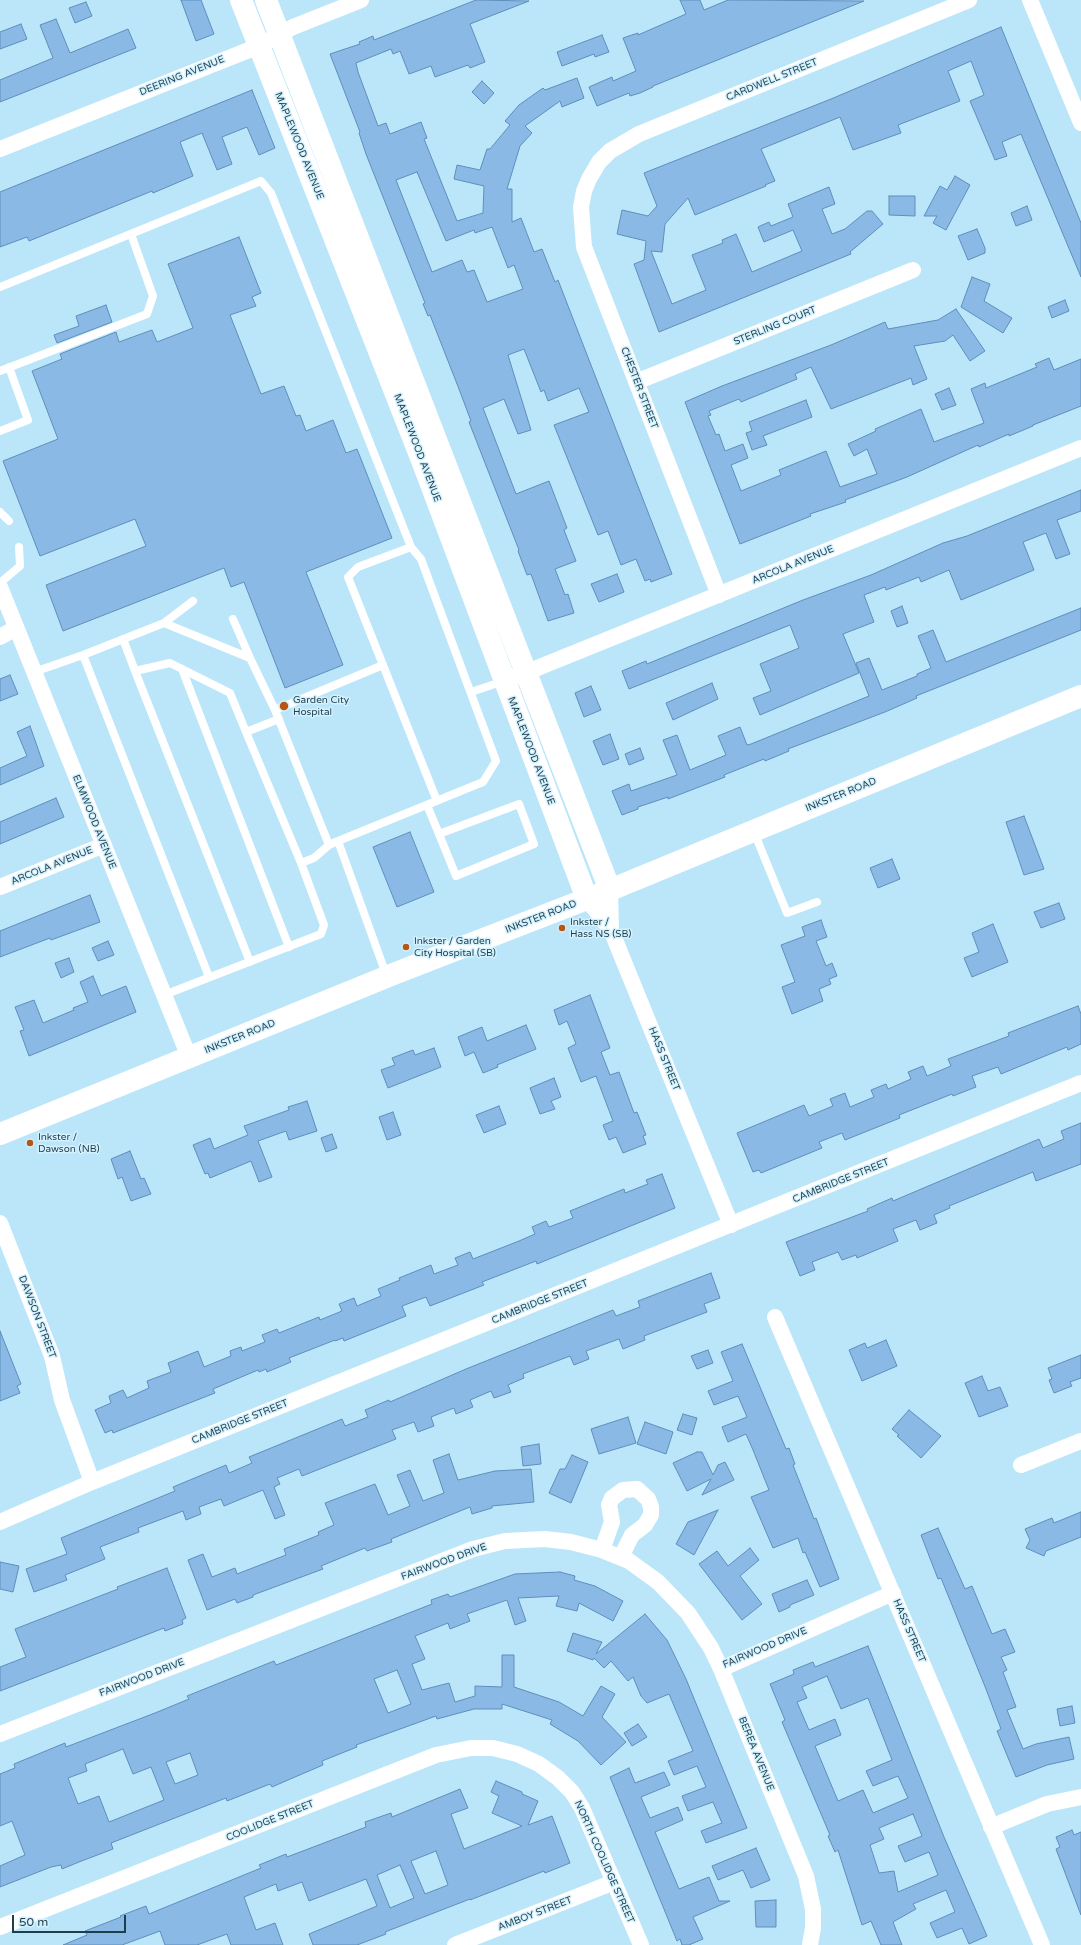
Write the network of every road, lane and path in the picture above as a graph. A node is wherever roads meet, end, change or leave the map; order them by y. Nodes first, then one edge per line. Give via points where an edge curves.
1 (241, 0) edge
2 (266, 0) edge
3 (361, 0) edge
4 (969, 0) edge
5 (1030, 0) edge
6 (279, 34) junction
7 (259, 46) junction
8 (1081, 124) edge
9 (0, 149) edge
10 (589, 179) joint
11 (131, 234) junction
12 (348, 242) junction
13 (913, 270) dead end
14 (0, 287) edge
15 (9, 367) junction
16 (0, 371) edge
17 (636, 382) junction
18 (0, 431) edge
19 (1081, 448) edge
20 (432, 459) junction
21 (0, 512) edge
22 (9, 521) dead end
23 (19, 547) dead end
24 (411, 547) junction
25 (0, 582) edge
26 (0, 587) edge
27 (719, 595) junction
28 (193, 601) dead end
29 (233, 619) dead end
30 (164, 623) junction
31 (16, 628) junction
32 (0, 636) edge
33 (124, 639) junction
34 (83, 655) junction
35 (250, 658) junction
36 (383, 665) junction
37 (182, 669) junction
38 (136, 671) junction
39 (34, 672) junction
40 (525, 672) junction
41 (505, 681) junction
42 (470, 692) junction
43 (1081, 696) edge
44 (275, 710) junction
45 (279, 719) junction
46 (246, 732) junction
47 (437, 801) junction
48 (427, 805) junction
49 (754, 831) junction
50 (439, 834) junction
51 (338, 841) junction
52 (104, 845) junction
53 (329, 845) junction
54 (301, 863) junction
55 (0, 887) edge
56 (610, 890) junction
57 (587, 899) junction
58 (817, 902) dead end
59 (611, 930) junction
60 (289, 947) junction
61 (250, 962) junction
62 (209, 977) junction
63 (387, 977) junction
64 (164, 995) junction
65 (189, 1057) junction
66 (1081, 1083) edge
67 (0, 1134) edge
68 (0, 1223) edge
69 (731, 1225) junction
70 (775, 1317) dead end
71 (1081, 1441) edge
72 (1021, 1465) dead end
73 (92, 1482) junction
74 (0, 1522) edge
75 (602, 1550) junction
76 (621, 1557) junction
77 (893, 1593) junction
78 (721, 1669) junction
79 (0, 1734) edge
80 (543, 1767) joint
81 (1081, 1797) edge
82 (991, 1827) junction
83 (614, 1882) junction
84 (0, 1927) edge
85 (813, 1943) edge
86 (455, 1945) edge
87 (641, 1945) edge
88 (1042, 1945) edge

1 - 7 street, MAPLEWOOD AVENUE
2 - 6 street, MAPLEWOOD AVENUE
3 - 6 street, DEERING AVENUE
4 - 10 street, CARDWELL STREET via 639,134 610,151 598,162
5 - 8 street
6 - 7 street, DEERING AVENUE
6 - 12 street, MAPLEWOOD AVENUE
7 - 9 street, DEERING AVENUE
7 - 12 street, MAPLEWOOD AVENUE
10 - 17 street, CHESTER STREET via 581,207 584,246
11 - 14 lane
11 - 15 lane via 153,296 147,314
11 - 24 lane via 261,182 270,192
12 - 20 street, MAPLEWOOD AVENUE
13 - 17 street, STERLING COURT
15 - 16 lane
15 - 18 lane via 28,420
17 - 27 street, CHESTER STREET
19 - 27 street, ARCOLA AVENUE
20 - 40 street, MAPLEWOOD AVENUE
20 - 41 street, MAPLEWOOD AVENUE
21 - 22 lane
23 - 25 lane via 20,566
24 - 36 lane via 358,567 348,577
24 - 42 lane via 421,559
26 - 31 street, ELMWOOD AVENUE
27 - 40 street, ARCOLA AVENUE
28 - 30 lane
29 - 35 lane
30 - 33 lane
30 - 35 lane
31 - 32 street
31 - 39 street, ELMWOOD AVENUE
33 - 34 lane
33 - 38 lane
34 - 39 lane
34 - 62 lane
35 - 44 lane
36 - 44 lane
36 - 47 lane
37 - 38 lane via 170,663
37 - 46 lane via 230,693
37 - 60 lane
38 - 61 lane
39 - 52 street, ELMWOOD AVENUE
40 - 41 street, ARCOLA AVENUE
40 - 56 street, MAPLEWOOD AVENUE
41 - 42 lane
41 - 57 street, MAPLEWOOD AVENUE
42 - 47 lane via 496,761 482,782
43 - 49 street, INKSTER ROAD
44 - 45 lane
45 - 46 lane
45 - 53 lane
46 - 54 lane
47 - 48 lane
48 - 50 lane
48 - 51 lane
49 - 56 street, INKSTER ROAD
49 - 58 lane via 787,913
50 - 50 lane via 456,876 534,844 519,804
51 - 53 lane
51 - 63 lane
52 - 55 street, ARCOLA AVENUE
52 - 64 street, ELMWOOD AVENUE
53 - 54 lane via 314,858
54 - 60 lane via 324,925 321,934
56 - 57 street, INKSTER ROAD
56 - 59 street, HASS STREET
57 - 59 street
57 - 63 street, INKSTER ROAD
59 - 69 street, HASS STREET
60 - 61 lane
61 - 62 lane
62 - 64 lane
63 - 65 street, INKSTER ROAD
64 - 65 street, ELMWOOD AVENUE
65 - 67 street, INKSTER ROAD
66 - 69 street, CAMBRIDGE STREET
68 - 73 street, DAWSON STREET via 52,1356 62,1400
69 - 73 street, CAMBRIDGE STREET
70 - 77 street, HASS STREET
71 - 72 street
73 - 74 street, CAMBRIDGE STREET
75 - 76 street, FAIRWOOD DRIVE
75 - 76 street via 612,1522 609,1505 612,1498 623,1490 637,1490 648,1499 650,1515 645,1525 632,1535
75 - 79 street, FAIRWOOD DRIVE via 545,1539 505,1541 474,1549
76 - 78 street, FAIRWOOD DRIVE via 653,1578 676,1599 702,1632
77 - 78 street, FAIRWOOD DRIVE
77 - 82 street, HASS STREET
78 - 85 street, BEREA AVENUE via 810,1890
80 - 83 street, NORTH COOLIDGE STREET via 572,1792 582,1808
80 - 84 street, COOLIDGE STREET via 517,1754 493,1748 450,1751
81 - 82 street via 1047,1804
82 - 88 street, HASS STREET
83 - 86 street, AMBOY STREET
83 - 87 street, NORTH COOLIDGE STREET

